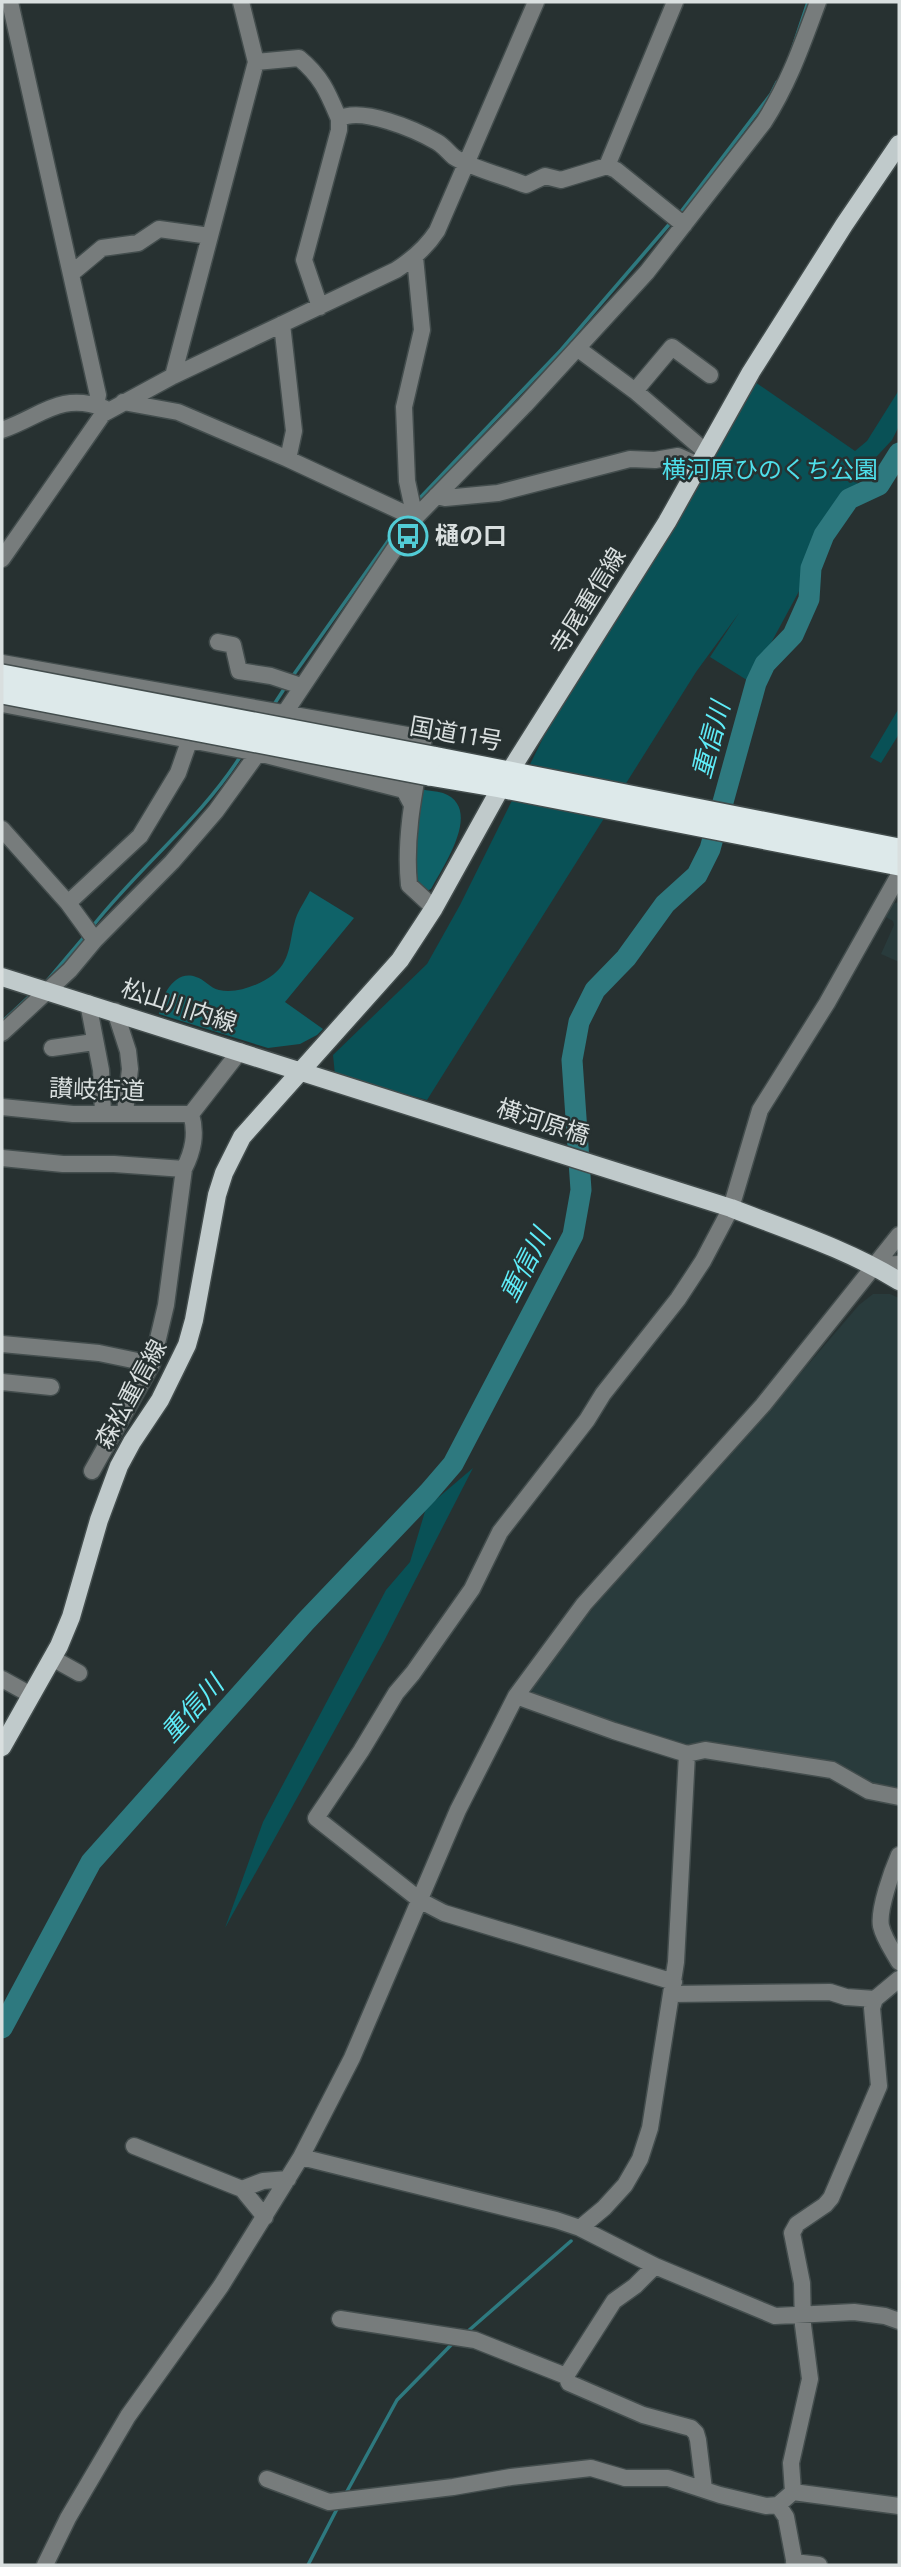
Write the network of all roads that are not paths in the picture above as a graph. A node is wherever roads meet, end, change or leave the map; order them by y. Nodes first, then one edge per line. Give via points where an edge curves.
1 (10, 2) edge
2 (241, 2) edge
3 (536, 2) edge
4 (675, 2) edge
5 (818, 2) edge
6 (256, 62) junction
7 (339, 120) junction
8 (899, 144) edge
9 (467, 162) junction
10 (607, 166) junction
11 (684, 225) junction
12 (210, 236) junction
13 (415, 257) junction
14 (72, 273) junction
15 (320, 307) junction
16 (282, 324) junction
17 (577, 348) junction
18 (709, 375) dead end
19 (173, 376) junction
20 (635, 391) junction
21 (110, 406) junction
22 (2, 430) edge
23 (288, 459) junction
24 (702, 459) junction
25 (436, 496) junction
26 (415, 519) junction
27 (2, 559) edge
28 (218, 642) dead end
29 (2, 663) edge
30 (2, 675) edge
31 (301, 687) junction
32 (2, 693) edge
33 (202, 699) junction
34 (2, 704) edge
35 (284, 712) junction
36 (189, 742) junction
37 (258, 753) junction
38 (431, 766) junction
39 (505, 779) junction
40 (412, 805) junction
41 (2, 829) edge
42 (895, 860) edge
43 (68, 903) junction
44 (434, 908) junction
45 (95, 940) junction
46 (2, 977) edge
47 (48, 990) junction
48 (88, 1003) junction
49 (115, 1011) junction
50 (2, 1033) edge
51 (94, 1042) junction
52 (52, 1048) dead end
53 (240, 1051) junction
54 (301, 1071) junction
55 (340, 1083) joint
56 (2, 1107) edge
57 (125, 1112) junction
58 (103, 1113) junction
59 (191, 1114) junction
60 (2, 1158) edge
61 (184, 1170) junction
62 (731, 1208) junction
63 (899, 1235) edge
64 (899, 1264) edge
65 (874, 1265) junction
66 (899, 1281) edge
67 (2, 1344) edge
68 (152, 1364) junction
69 (2, 1382) edge
70 (51, 1387) dead end
71 (92, 1471) dead end
72 (52, 1658) junction
73 (79, 1673) dead end
74 (2, 1679) edge
75 (31, 1695) junction
76 (516, 1696) junction
77 (2, 1747) edge
78 (687, 1754) junction
79 (899, 1797) edge
80 (899, 1855) edge
81 (421, 1900) junction
82 (899, 1962) edge
83 (898, 1983) edge
84 (673, 1988) junction
85 (875, 1998) junction
86 (134, 2146) dead end
87 (301, 2157) junction
88 (288, 2179) junction
89 (242, 2189) junction
90 (265, 2217) junction
91 (580, 2228) junction
92 (655, 2266) junction
93 (803, 2316) junction
94 (340, 2319) dead end
95 (899, 2321) edge
96 (566, 2376) junction
97 (267, 2479) dead end
98 (704, 2490) junction
99 (793, 2492) junction
100 (778, 2505) junction
101 (899, 2506) edge
102 (795, 2563) edge
103 (45, 2565) edge
104 (819, 2565) edge

1 - 14 street
2 - 6 street
3 - 9 street
4 - 10 street
5 - 11 street via 779,98
6 - 7 street via 299,58 324,83
6 - 12 street
7 - 9 street via 346,115 406,126
7 - 15 street via 304,260
8 - 24 main road, 寺尾重信線 via 751,372
9 - 10 street via 526,185 545,176 561,180
9 - 13 street via 437,231
10 - 11 street
11 - 17 street
12 - 14 street via 159,229 138,243 102,248
12 - 19 street
13 - 15 street
13 - 26 street via 422,330 404,407 407,481
14 - 21 street via 98,395
15 - 16 street
16 - 19 street
16 - 23 street via 294,431
17 - 20 street
17 - 25 street
18 - 20 street via 672,347
19 - 21 street
20 - 24 street
21 - 22 street via 63,403
21 - 23 street via 178,412
21 - 27 street
23 - 26 street
24 - 25 street via 629,459 498,493
24 - 39 main road, 寺尾重信線
25 - 26 street
26 - 31 street
28 - 31 street via 233,645 239,671
29 - 33 street
30 - 38 highway, 国道11号, bridge
31 - 35 street
32 - 38 highway, 国道11号, bridge
33 - 35 street
33 - 36 street
34 - 36 street
35 - 37 street
35 - 40 street via 424,738
36 - 37 street
36 - 43 street via 178,773 140,836
37 - 40 street via 404,790
37 - 45 street via 172,862
38 - 39 highway, 国道11号
39 - 42 highway, 国道11号
39 - 44 main road, 寺尾重信線
40 - 44 street via 409,885
41 - 43 street
42 - 62 street via 827,1003 760,1110
43 - 45 street
44 - 54 main road, 寺尾重信線 via 400,960
45 - 47 street
46 - 47 main road, 松山川内線
47 - 48 main road, 松山川内線
47 - 50 street
48 - 49 main road, 松山川内線
48 - 51 street
49 - 53 main road, 松山川内線
49 - 57 street via 129,1060
51 - 52 street
51 - 58 street
53 - 54 main road, 松山川内線
53 - 59 street
54 - 55 main road, 松山川内線
54 - 72 main road, 森松重信線 via 259,1115 224,1173 187,1345 110,1485 71,1617
55 - 62 main road, 横河原橋
56 - 58 street, 讃岐街道
57 - 58 street, 讃岐街道
57 - 59 street, 讃岐街道
59 - 61 street via 195,1129
60 - 61 street
61 - 68 street via 166,1304
62 - 65 main road
62 - 81 street via 678,1299 500,1532 472,1589 396,1693 316,1818
63 - 65 street
64 - 65 street
65 - 66 main road
65 - 76 street via 763,1405 584,1604
67 - 68 street via 99,1353
68 - 71 street
69 - 70 street
72 - 73 street
72 - 75 main road, 森松重信線
74 - 75 street
75 - 77 main road, 森松重信線
76 - 78 street
76 - 81 street via 458,1810
78 - 79 street via 705,1750 832,1770 869,1791
78 - 84 street
80 - 82 street via 880,1922
81 - 84 street via 444,1913
81 - 87 street via 352,2058
83 - 85 street
84 - 85 street via 830,1992
84 - 91 street via 650,2128 640,2159 625,2185
85 - 93 street via 871,2019 878,2090 831,2198 792,2233
86 - 89 street
87 - 88 street
87 - 91 street
88 - 89 street
88 - 90 street
89 - 90 street
90 - 103 street via 128,2416
91 - 92 street
92 - 93 street via 775,2316
92 - 96 street via 614,2301
93 - 95 street via 854,2312
93 - 99 street via 810,2379 791,2463
94 - 96 street via 484,2343
96 - 98 street via 569,2383 643,2415 696,2432
97 - 98 street via 329,2502 591,2468 625,2478 668,2478
98 - 100 street
99 - 100 street
99 - 101 street
100 - 102 street via 786,2517
102 - 104 street

